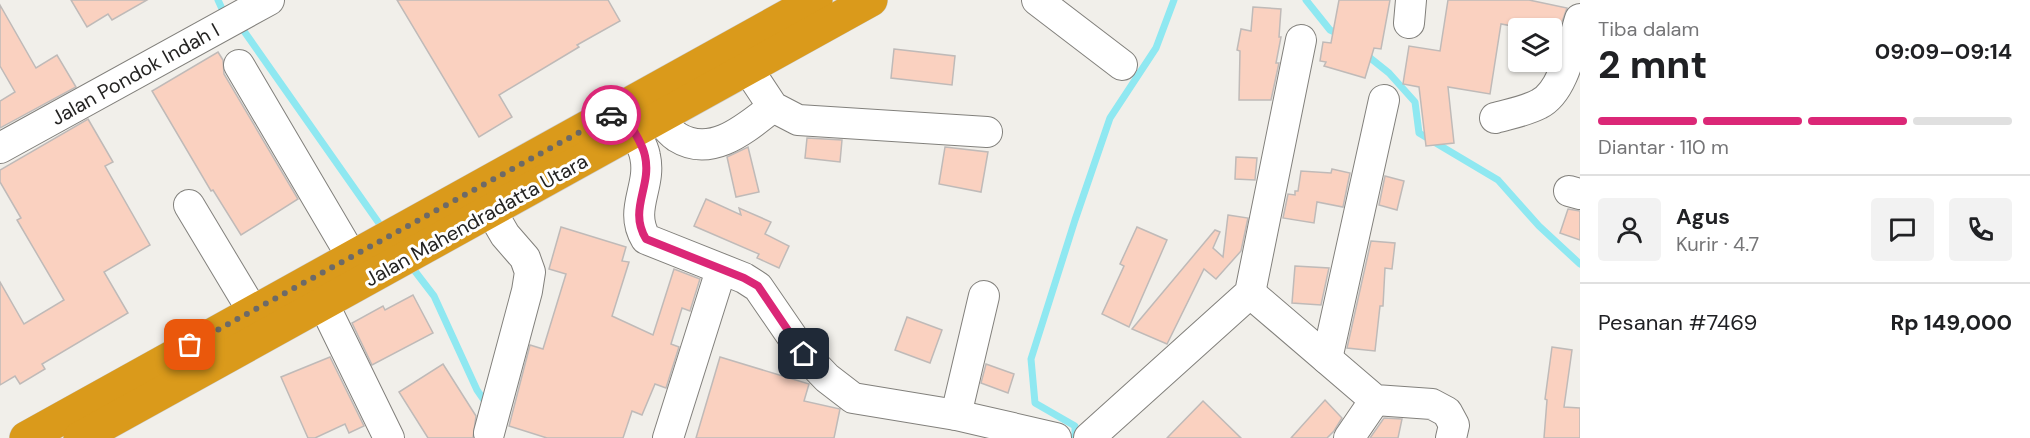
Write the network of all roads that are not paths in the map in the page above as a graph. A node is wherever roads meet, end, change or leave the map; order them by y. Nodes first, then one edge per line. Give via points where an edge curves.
1 (269, 0) edge
2 (816, 0) edge
3 (871, 0) edge
4 (1036, 0) edge
5 (1580, 19) edge
6 (1302, 40) dead end
7 (741, 58) junction
8 (238, 65) dead end
9 (1122, 65) dead end
10 (1384, 100) dead end
11 (773, 107) junction
12 (640, 114) junction
13 (1495, 118) dead end
14 (987, 132) dead end
15 (0, 148) edge
16 (189, 205) dead end
17 (490, 210) junction
18 (352, 256) junction
19 (721, 270) junction
20 (1250, 293) junction
21 (984, 296) dead end
22 (323, 303) junction
23 (252, 310) junction
24 (1327, 359) junction
25 (1375, 400) junction
26 (956, 415) junction
27 (489, 433) dead end
28 (1008, 433) edge
29 (26, 438) edge
30 (80, 438) edge
31 (389, 438) edge
32 (668, 438) edge
33 (1056, 438) edge
34 (1089, 438) edge
35 (1349, 438) edge
36 (1451, 438) edge

1 - 15 street, Jalan Pondok Indah I
2 - 7 highway, Jalan Mahendradatta Utara
3 - 7 highway, Jalan Mahendradatta Utara
4 - 9 street
5 - 13 street via 1558,86 1550,98
6 - 20 street
7 - 11 street
7 - 12 highway, Jalan Mahendradatta Utara
8 - 18 street
10 - 24 street
11 - 12 street via 744,129 710,144 677,137
11 - 14 street via 798,120
12 - 17 highway, Jalan Mahendradatta Utara
12 - 18 highway, Jalan Mahendradatta Utara
12 - 19 street via 646,171 639,228 646,239
16 - 23 street
17 - 22 highway, Jalan Mahendradatta Utara
17 - 27 street via 525,258 530,272
18 - 23 highway, Jalan Mahendradatta Utara
19 - 26 street via 758,286 804,354 853,398
19 - 32 street
20 - 24 street
20 - 34 street
21 - 26 street
22 - 30 highway, Jalan Mahendradatta Utara
22 - 31 street
23 - 29 highway, Jalan Mahendradatta Utara
24 - 25 street
25 - 35 street
25 - 36 street via 1431,404 1447,412 1454,425
26 - 28 street
28 - 33 street

